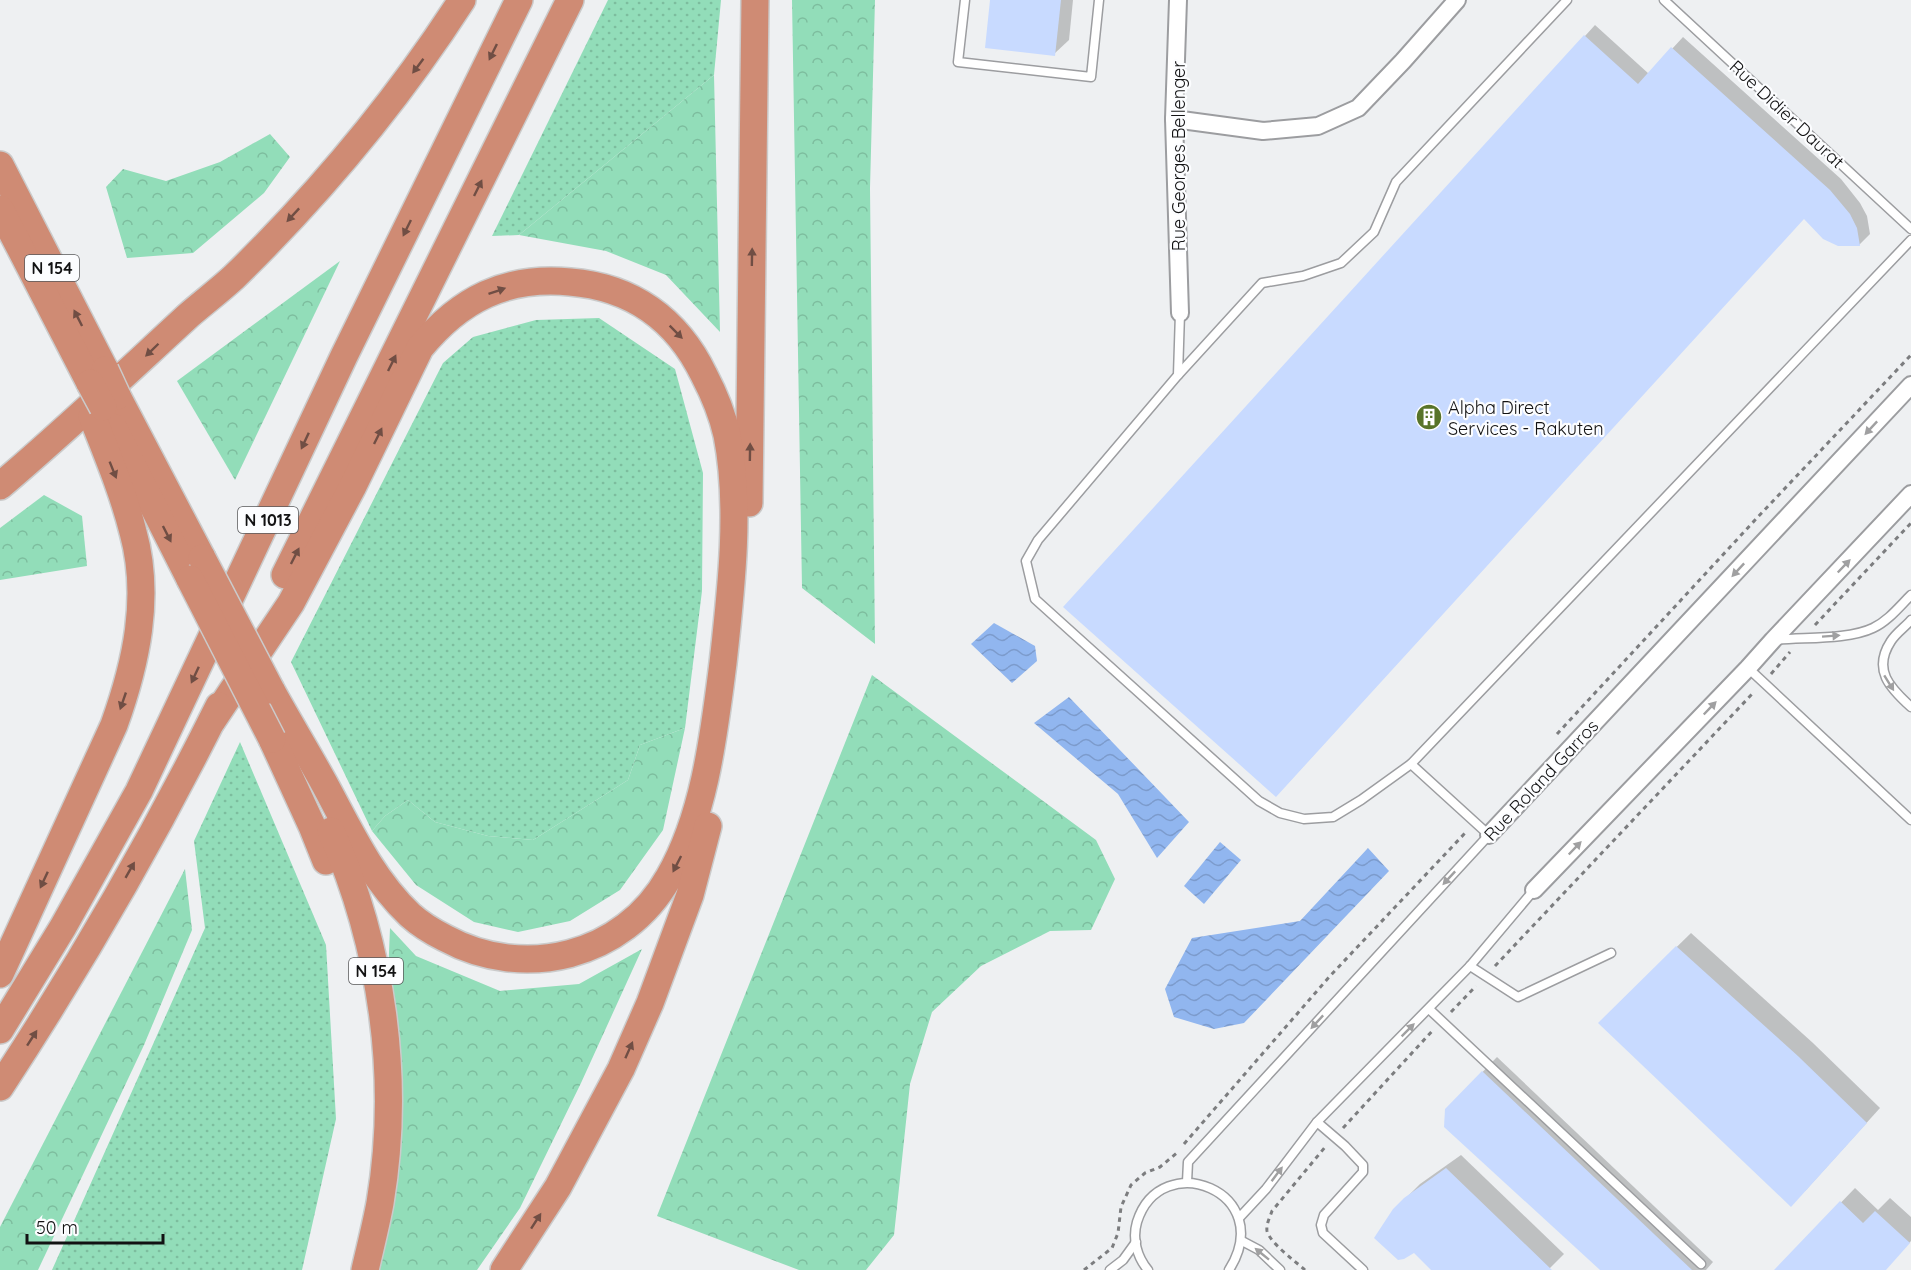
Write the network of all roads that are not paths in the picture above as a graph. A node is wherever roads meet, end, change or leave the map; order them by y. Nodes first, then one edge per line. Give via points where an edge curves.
1 (462, 0) edge
2 (519, 0) edge
3 (570, 0) edge
4 (755, 0) edge
5 (965, 0) edge
6 (1099, 0) edge
7 (1178, 0) edge
8 (1456, 0) edge
9 (1567, 0) edge
10 (1664, 0) edge
11 (1174, 119) junction
12 (0, 165) edge
13 (0, 209) edge
14 (0, 223) edge
15 (1911, 229) edge
16 (1911, 240) edge
17 (1180, 313) joint
18 (1178, 375) junction
19 (92, 382) junction
20 (1911, 385) edge
21 (104, 406) junction
22 (0, 486) edge
23 (1911, 494) edge
24 (196, 568) junction
25 (1910, 595) edge
26 (1911, 620) edge
27 (1773, 640) junction
28 (1748, 668) junction
29 (271, 690) junction
30 (1911, 707) edge
31 (212, 721) junction
32 (1411, 764) junction
33 (1911, 820) edge
34 (1489, 835) junction
35 (1534, 890) joint
36 (1611, 953) dead end
37 (1470, 966) junction
38 (0, 974) edge
39 (1430, 1009) junction
40 (0, 1030) edge
41 (0, 1087) edge
42 (1317, 1122) junction
43 (1187, 1182) junction
44 (1239, 1218) junction
45 (1242, 1241) junction
46 (1136, 1242) junction
47 (1701, 1264) dead end
48 (347, 1270) edge
49 (365, 1270) edge
50 (504, 1270) edge
51 (1110, 1270) edge
52 (1148, 1270) edge
53 (1229, 1270) edge
54 (1280, 1270) edge
55 (1363, 1270) edge

1 -> 22 highway via 428,54 378,120 282,227 233,277
2 -> 40 highway, N 1013 via 139,791
31 -> 3 highway, N 1013
50 -> 4 highway via 558,1187 625,1060 690,895 718,787 746,589
5 - 6 lane via 958,62 1090,77
7 - 11 street, Rue Georges Bellenger
8 - 11 street via 1358,108 1318,126 1263,131
9 - 18 lane via 1396,182 1374,232 1341,263 1303,276 1262,283
10 - 15 lane, Rue Didier Daurat
11 - 17 street, Rue Georges Bellenger
19 -> 12 highway, N 154
13 - 19 highway, N 154
14 - 19 highway
16 - 32 lane
17 - 18 lane
18 - 32 lane via 1038,540 1026,561 1035,598 1259,801 1280,813 1304,819 1333,817
19 - 21 highway, N 154, bridge
20 -> 34 street, Rue Roland Garros
21 - 24 highway, N 154
21 -> 38 highway via 140,581 135,655 111,734
27 -> 23 street
24 - 29 highway, N 154, bridge
24 - 48 highway, N 154, bridge via 312,826 348,924 364,1005 370,1122 364,1191
27 -> 25 lane via 1854,634 1873,628 1892,616
26 -> 30 lane via 1891,641 1883,673
27 - 28 street
28 - 33 lane
35 -> 28 street
31 -> 29 highway via 291,603 420,348 459,309 480,296 530,281 581,282 636,300 656,312 681,337 698,361 720,408 730,455 733,525 726,633 706,771 686,846 668,881 628,925 604,941 548,959 515,960 484,954 435,933 393,898 365,860
29 - 49 highway, N 154 via 346,863 378,982 388,1114 380,1202
41 -> 31 highway, N 1013 via 89,943
32 - 34 lane
34 -> 43 lane, Rue Roland Garros via 1188,1162
35 - 37 lane
36 - 37 lane via 1518,998
37 - 39 lane
42 -> 39 lane
39 - 47 lane
44 -> 42 lane
42 - 55 lane via 1363,1165 1363,1172 1324,1215 1321,1225 1323,1233
43 - 44 lane via 1219,1192
43 - 46 lane via 1159,1191 1148,1201 1140,1213
44 - 45 lane
45 - 53 lane
54 -> 45 lane via 1259,1250
46 - 51 lane
46 - 52 lane

